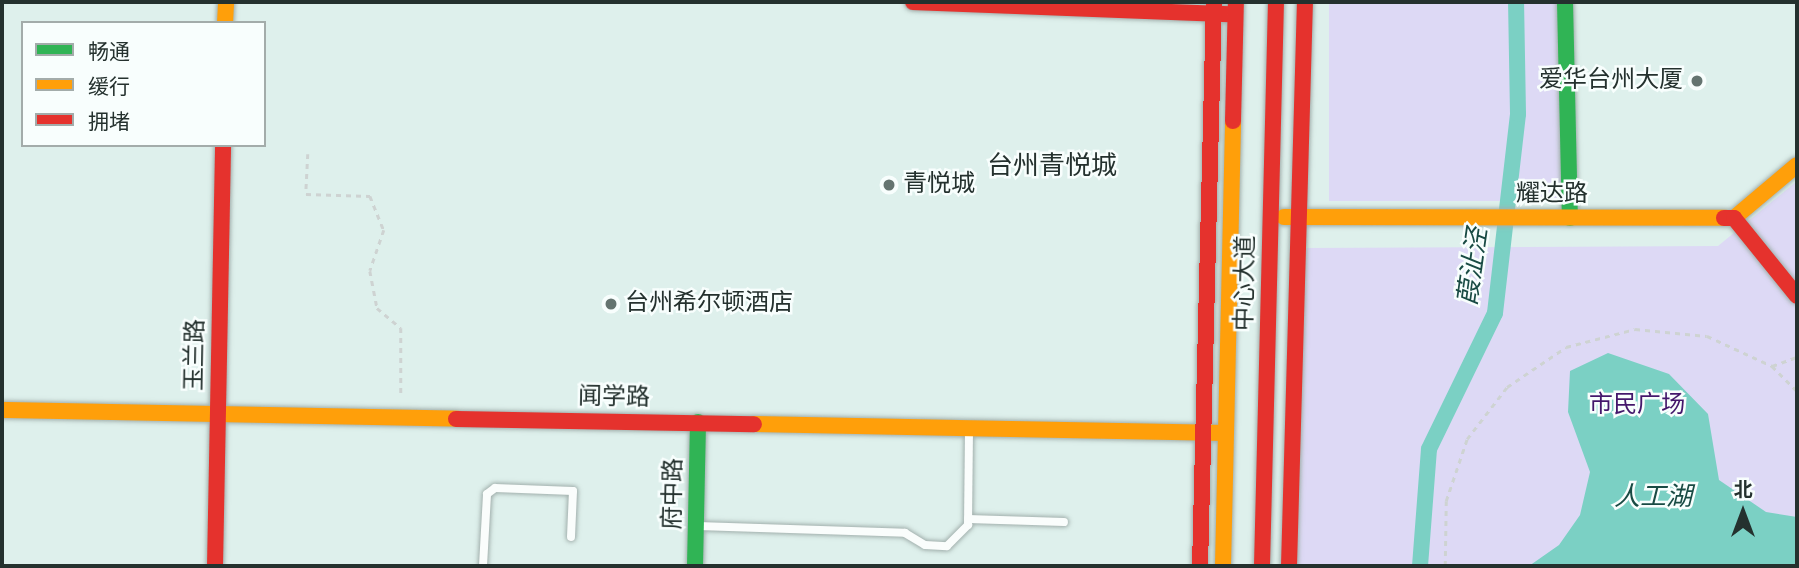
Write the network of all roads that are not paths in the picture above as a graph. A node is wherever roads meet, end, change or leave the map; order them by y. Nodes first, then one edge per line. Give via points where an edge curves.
1 (226, 2) edge
2 (913, 2) edge
3 (1276, 2) edge
4 (1305, 2) edge
5 (1564, 2) edge
6 (943, 3) edge
7 (1214, 8) edge
8 (1236, 8) edge
9 (225, 21) edge
10 (223, 147) edge
11 (1797, 165) edge
12 (1270, 218) junction
13 (1298, 218) junction
14 (1570, 218) junction
15 (1734, 218) junction
16 (1797, 296) edge
17 (2, 410) edge
18 (218, 415) junction
19 (698, 422) junction
20 (969, 428) junction
21 (1203, 432) junction
22 (1226, 433) junction
23 (968, 519) junction
24 (1262, 519) junction
25 (1064, 522) dead end
26 (1224, 522) junction
27 (695, 526) junction
28 (571, 537) dead end
29 (215, 566) edge
30 (483, 566) edge
31 (695, 566) edge
32 (1200, 566) edge
33 (1214, 566) edge
34 (1223, 566) edge
35 (1262, 566) edge
36 (1282, 566) edge
37 (1289, 566) edge

1 - 9 street
2 - 6 street
3 - 12 street, 中心大道
4 - 13 street
5 - 14 street
6 - 7 street
7 - 8 street
7 - 21 street
8 - 22 street, 中心大道
10 - 18 street, 玉兰路
11 - 15 street
12 - 13 street, 耀达路
12 - 24 street, 中心大道
13 - 14 street, 耀达路
13 - 37 street
14 - 15 street, 耀达路
15 - 16 street
17 - 18 street, 闻学路
18 - 19 street, 闻学路
18 - 29 street, 玉兰路
19 - 20 street, 闻学路
19 - 27 street, 府中路
20 - 21 street, 闻学路
20 - 23 lane
21 - 22 street, 闻学路
21 - 32 street
22 - 26 street, 中心大道
23 - 25 lane
23 - 27 lane via 947,546 925,545 905,533
24 - 35 street, 中心大道
24 - 36 street
26 - 33 street
26 - 34 street, 中心大道
27 - 31 street, 府中路
28 - 30 lane via 573,491 495,488 487,494

